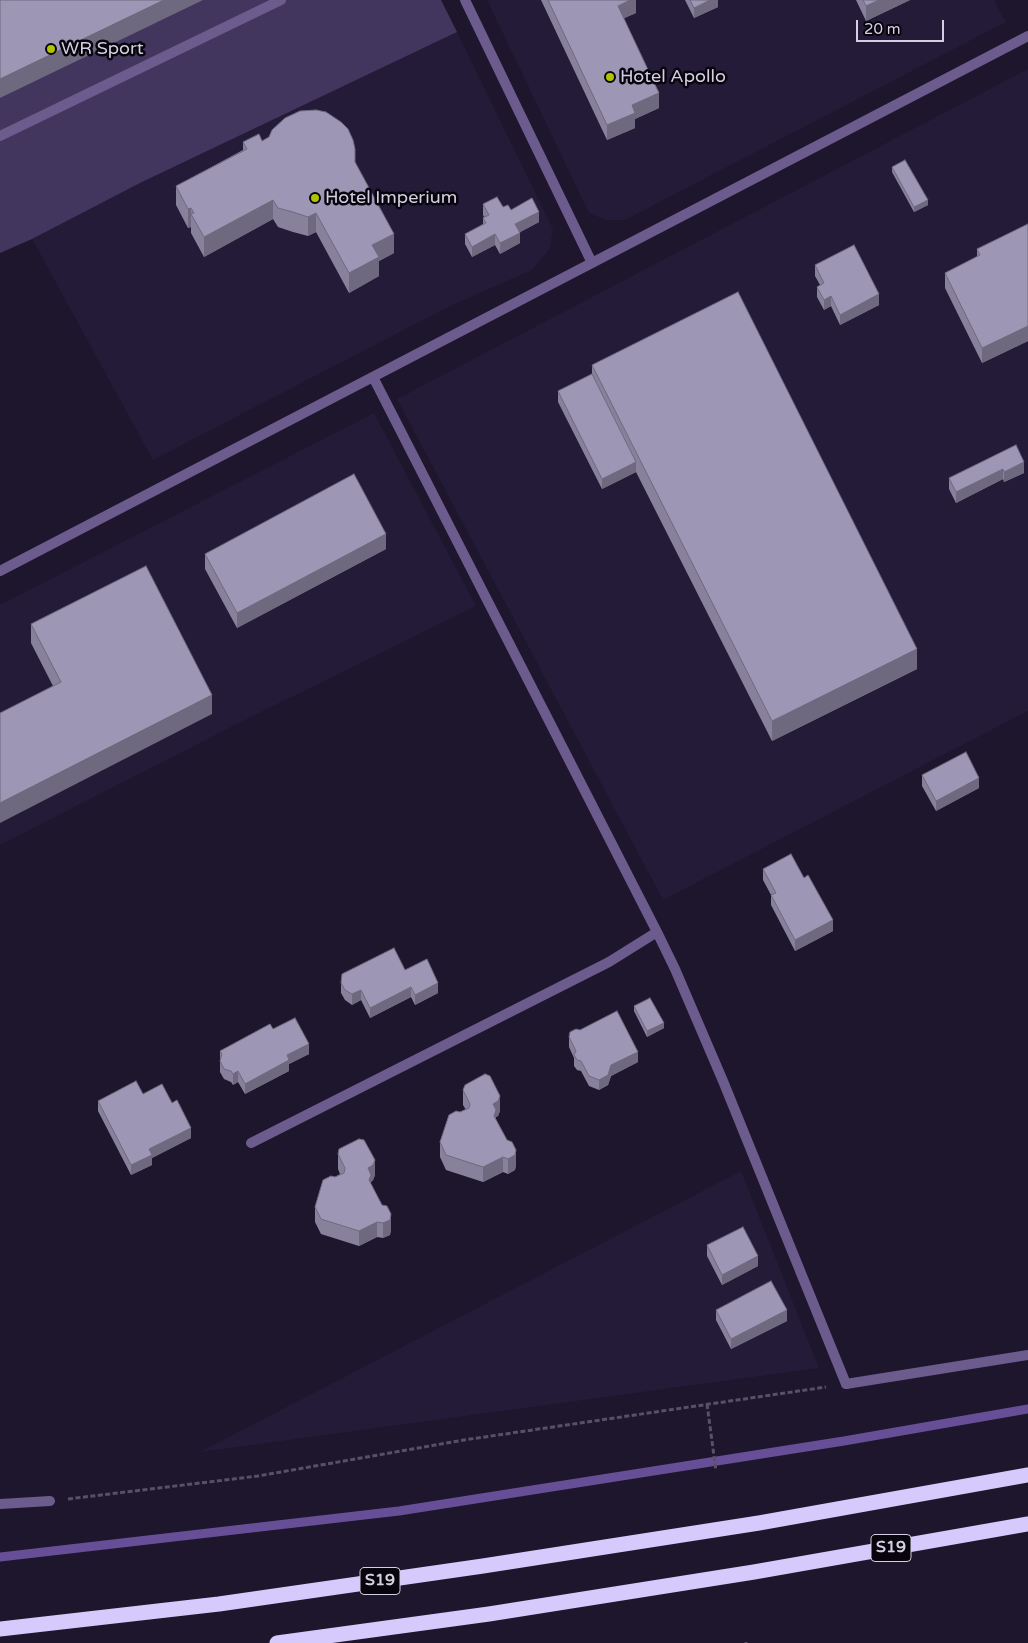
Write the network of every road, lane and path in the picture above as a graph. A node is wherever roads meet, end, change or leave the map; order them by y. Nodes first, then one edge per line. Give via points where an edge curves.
1 (281, 0) edge
2 (465, 0) edge
3 (1028, 36) edge
4 (0, 136) edge
5 (592, 263) junction
6 (373, 377) junction
7 (0, 570) edge
8 (657, 932) junction
9 (251, 1143) dead end
10 (1028, 1355) edge
11 (846, 1384) junction
12 (707, 1404) junction
13 (716, 1471) dead end
14 (1028, 1474) edge
15 (50, 1501) joint
16 (0, 1504) edge
17 (1028, 1524) edge
18 (0, 1629) edge
19 (277, 1643) edge

1 - 4 street
2 - 5 street
3 - 5 street
5 - 6 street
6 - 7 street
6 - 8 street
8 - 9 street via 609,962
8 - 11 street via 723,1081
10 - 11 street
11 - 12 path
12 - 13 path
12 - 15 path via 464,1440 258,1476
14 - 18 highway, S19 via 759,1523 483,1566 219,1604
15 - 16 street
17 - 19 highway, S19 via 695,1582

